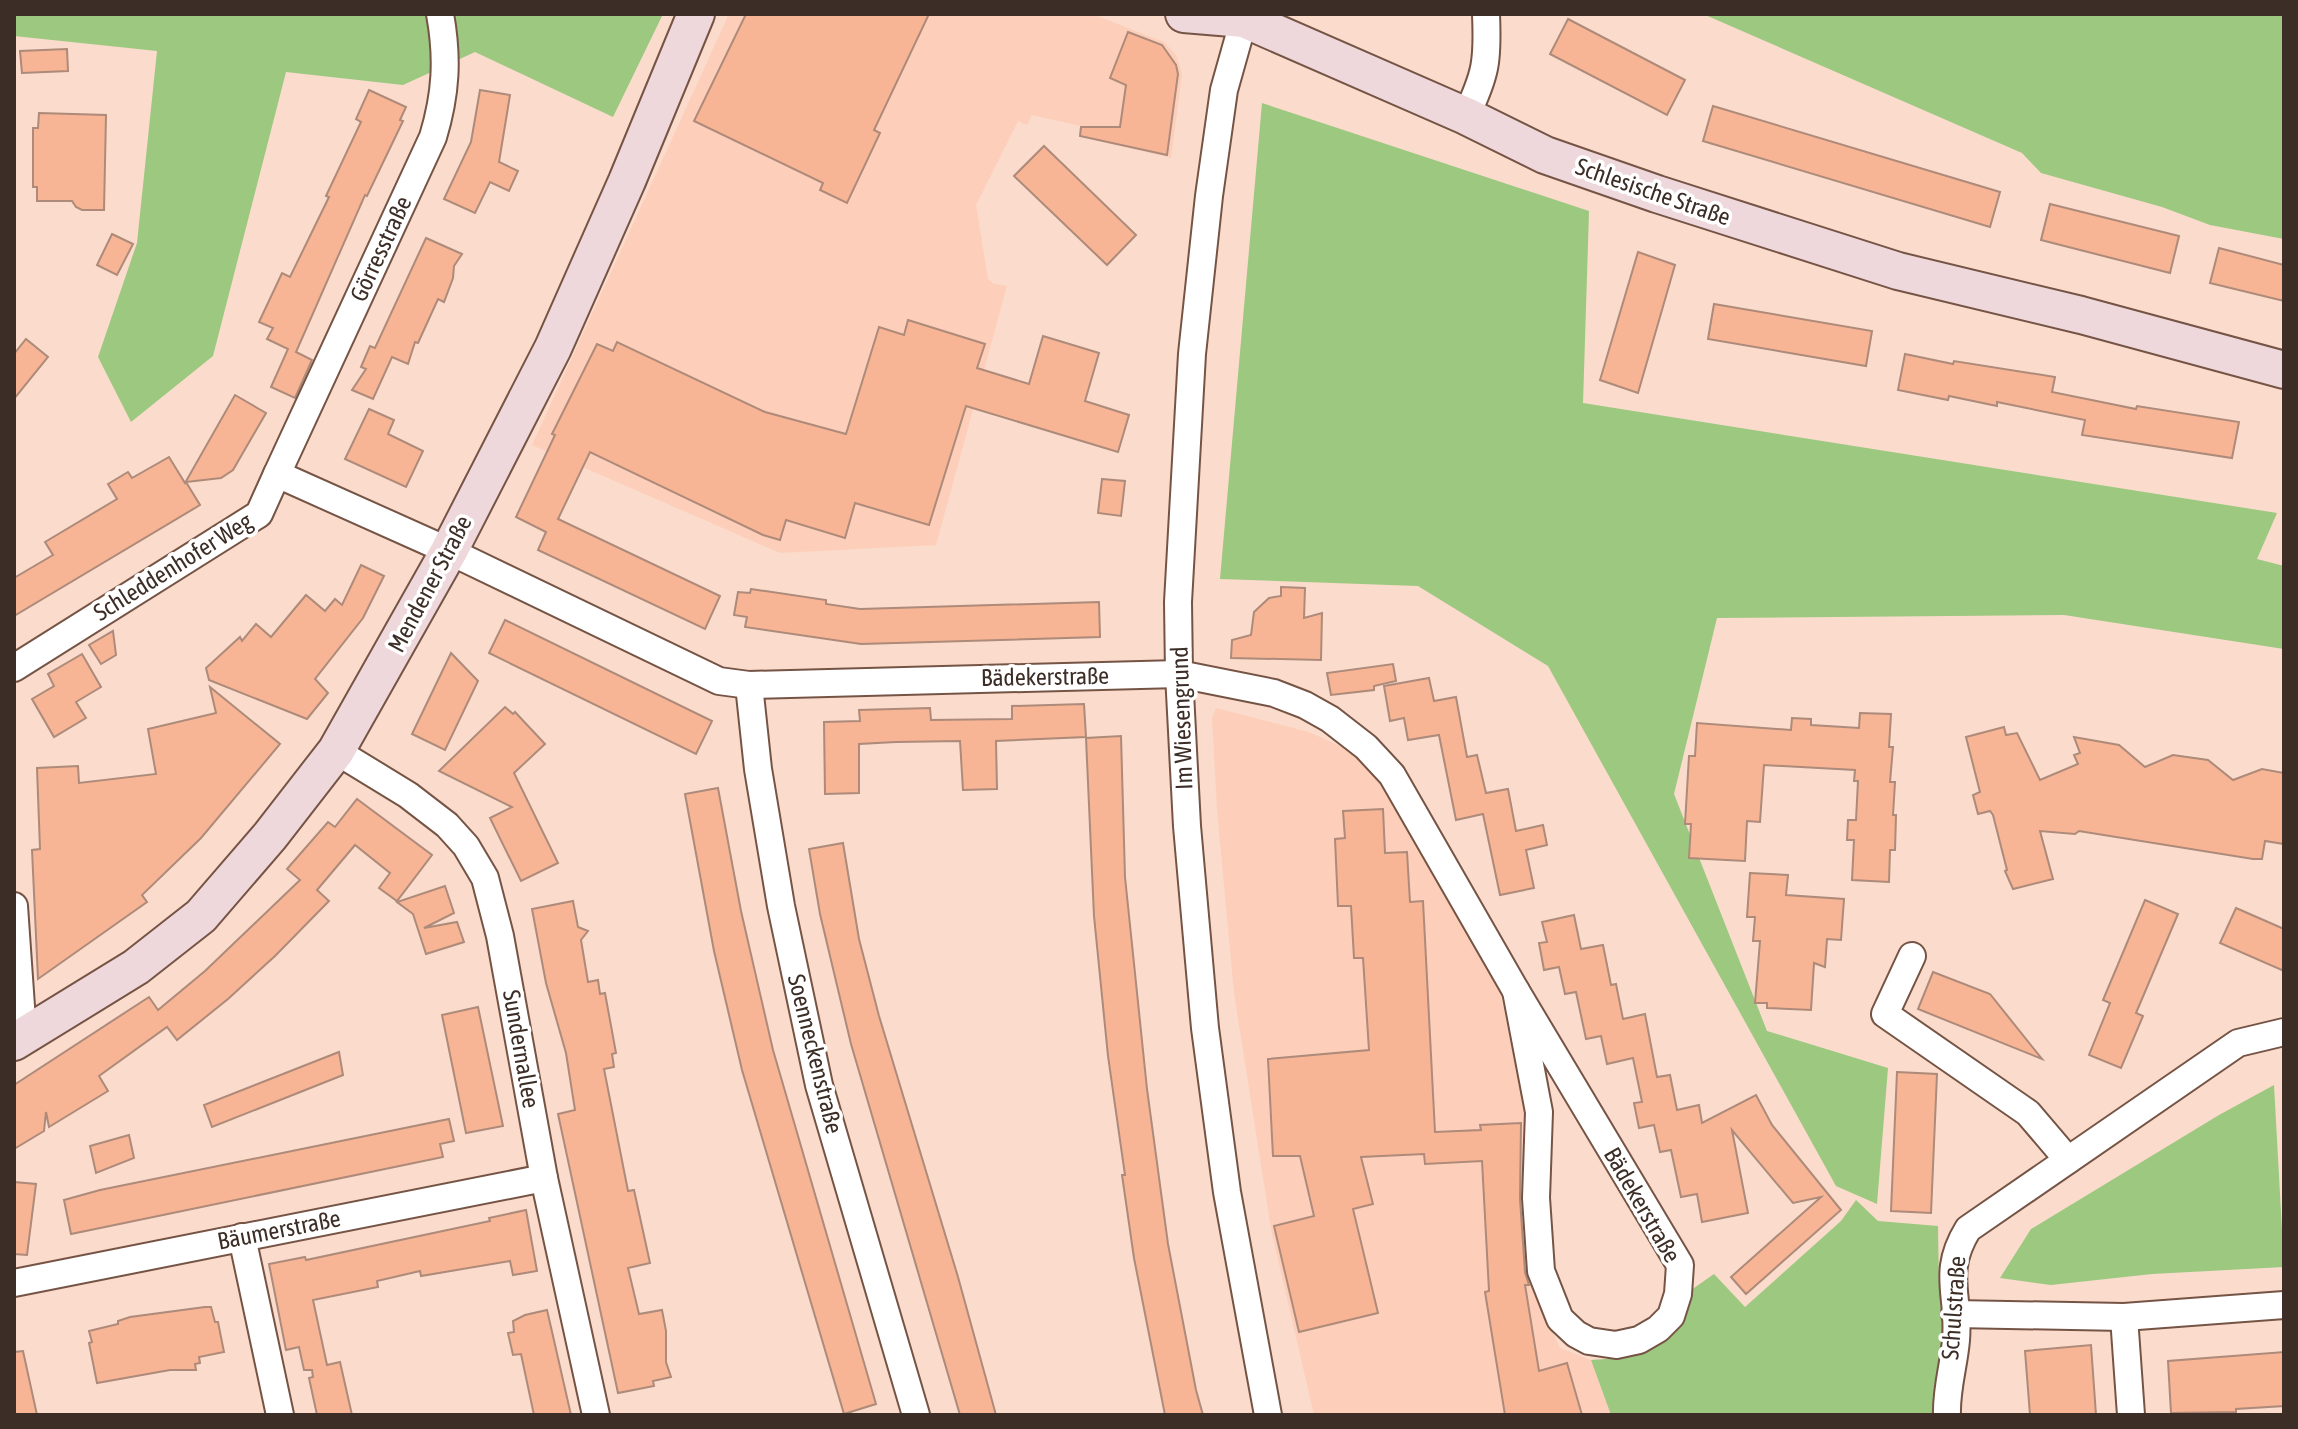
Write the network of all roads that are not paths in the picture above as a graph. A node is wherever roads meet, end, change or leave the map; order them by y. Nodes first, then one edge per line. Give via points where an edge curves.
1 (440, 14) edge
2 (696, 14) edge
3 (1184, 14) edge
4 (1486, 14) edge
5 (1242, 16) edge
6 (1466, 116) junction
7 (2081, 315) junction
8 (2284, 348) edge
9 (2284, 370) edge
10 (277, 474) junction
11 (449, 551) junction
12 (14, 668) edge
13 (1179, 674) junction
14 (749, 685) junction
15 (336, 751) junction
16 (14, 906) edge
17 (1912, 956) dead end
18 (1516, 991) junction
19 (2284, 1032) edge
20 (18, 1038) edge
21 (2068, 1160) junction
22 (544, 1178) junction
23 (242, 1237) junction
24 (14, 1283) edge
25 (2284, 1305) edge
26 (1955, 1314) junction
27 (2124, 1317) junction
28 (280, 1415) edge
29 (596, 1415) edge
30 (916, 1415) edge
31 (1268, 1415) edge
32 (1947, 1415) edge
33 (2131, 1415) edge

1 - 10 street, Görresstraße via 447,71 433,137
2 - 11 main road, Mendener Straße via 553,348
3 - 5 main road, Schlesische Straße
4 - 6 street via 1483,81
5 - 6 main road, Schlesische Straße
5 - 13 street, Im Wiesengrund via 1224,90 1192,354
6 - 7 main road, Schlesische Straße via 1545,155 1657,194 1898,271
7 - 8 main road, Schlesische Straße
7 - 9 main road, Schlesische Straße
10 - 11 street
10 - 12 street, Schleddenhofer Weg via 259,514
11 - 14 street, Bädekerstraße via 719,681
11 - 15 main road, Mendener Straße
13 - 14 street, Bädekerstraße
13 - 18 street, Bädekerstraße via 1274,693 1305,705 1366,747 1392,775
13 - 31 street, Im Wiesengrund via 1205,1028 1237,1254
14 - 30 street, Soenneckenstraße via 781,906 819,1085
15 - 20 main road, Mendener Straße via 201,916 136,967
15 - 22 street, Sundernallee via 447,825 485,878
16 - 20 street
17 - 21 street via 1885,1014 2028,1113
18 - 18 street, Bädekerstraße via 1539,1112 1536,1198 1541,1271 1560,1319 1576,1334 1616,1345 1639,1340 1671,1316 1680,1265
19 - 21 street, Schulstraße via 2238,1043
21 - 26 street, Schulstraße via 1968,1229 1952,1269
22 - 23 street, Bäumerstraße
22 - 29 street, Sundernallee
23 - 24 street, Bäumerstraße
23 - 28 street
25 - 27 street
26 - 27 street
26 - 32 street, Schulstraße
27 - 33 street

